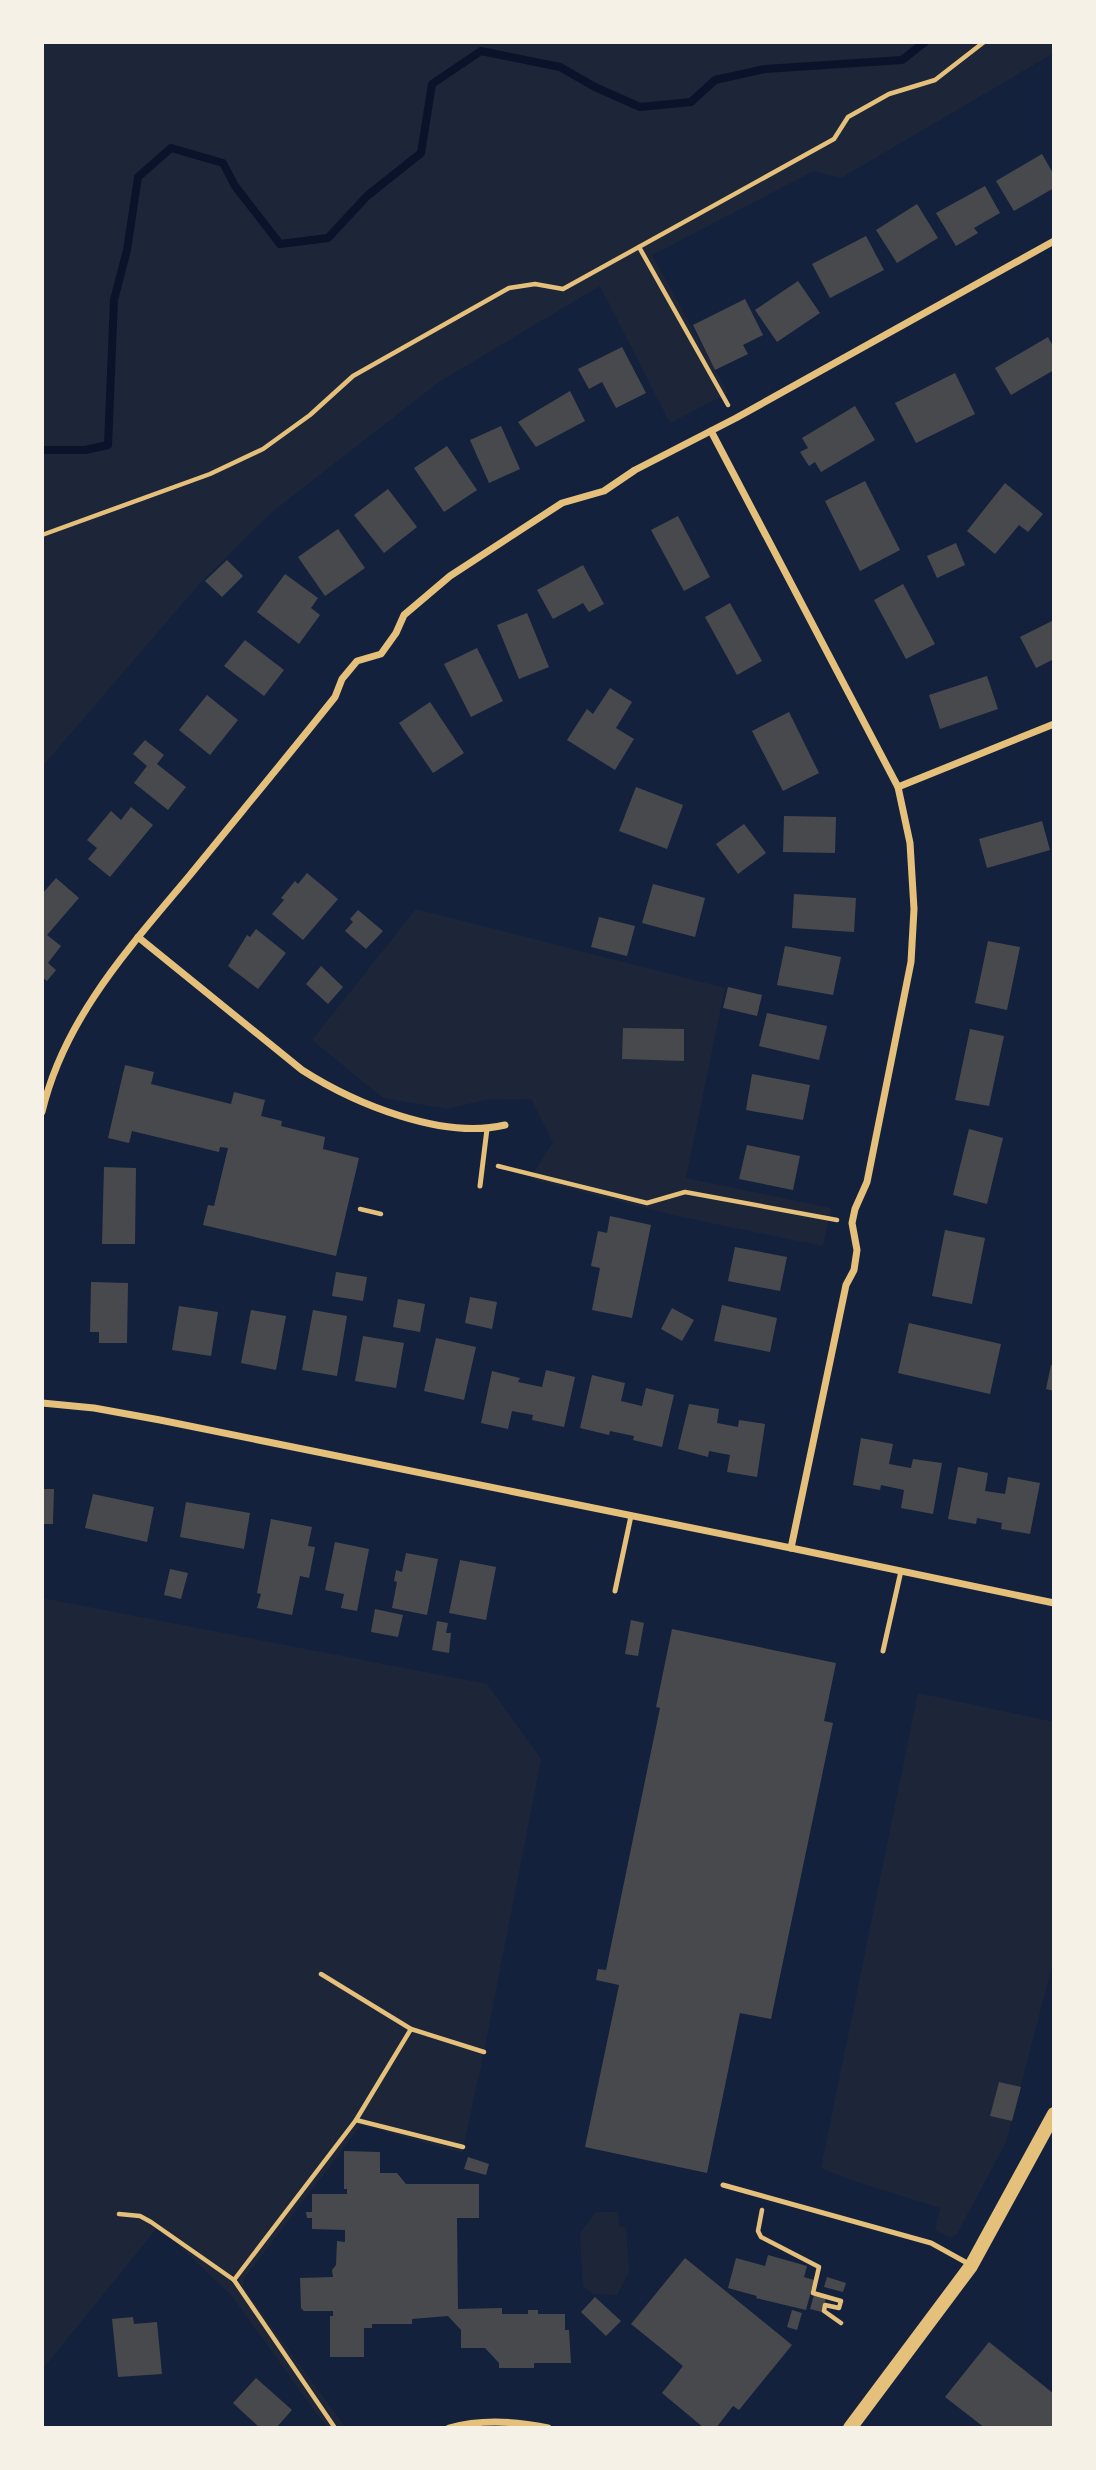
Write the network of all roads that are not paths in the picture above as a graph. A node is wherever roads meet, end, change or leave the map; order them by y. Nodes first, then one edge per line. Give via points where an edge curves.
1 (1054, 241) edge
2 (711, 431) junction
3 (1054, 724) edge
4 (898, 787) junction
5 (138, 937) junction
6 (42, 1112) edge
7 (505, 1125) dead end
8 (487, 1129) junction
9 (481, 1186) dead end
10 (42, 1403) edge
11 (631, 1516) junction
12 (791, 1548) junction
13 (901, 1571) junction
14 (615, 1591) dead end
15 (1054, 1603) edge
16 (883, 1651) dead end
17 (1054, 2114) edge
18 (723, 2185) dead end
19 (971, 2266) junction
20 (449, 2428) edge
21 (548, 2428) edge
22 (850, 2428) edge

1 - 2 street
2 - 4 street
2 - 5 street via 604,491 562,503 450,576 404,615 380,654 357,661 342,679 335,697
3 - 4 street
4 - 12 street via 911,856 911,962 867,1182 852,1223 857,1251 854,1270 845,1284
5 - 6 street via 74,1026 49,1083
5 - 8 street via 330,1088 362,1103 438,1126
7 - 8 street
8 - 9 lane
10 - 11 street via 134,1415
11 - 12 street
11 - 14 lane
12 - 13 street
13 - 15 street
13 - 16 lane
17 - 19 main road
18 - 19 lane via 932,2243
19 - 22 main road
20 - 21 street via 499,2422

